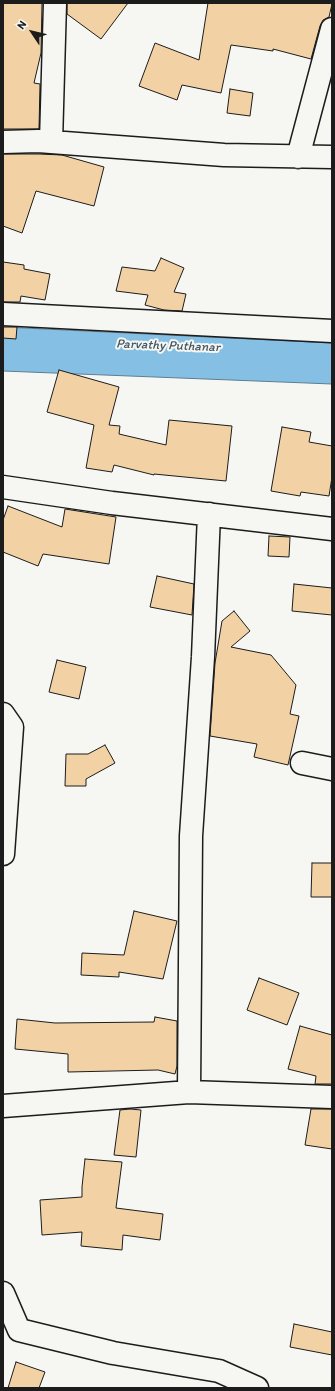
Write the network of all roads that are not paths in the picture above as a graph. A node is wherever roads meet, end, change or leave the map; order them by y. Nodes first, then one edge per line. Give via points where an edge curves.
1 (55, 3) edge
2 (332, 29) edge
3 (3, 142) edge
4 (51, 142) junction
5 (298, 157) junction
6 (332, 157) edge
7 (3, 314) edge
8 (332, 331) edge
9 (3, 487) edge
10 (209, 514) junction
11 (332, 529) edge
12 (3, 714) edge
13 (302, 763) dead end
14 (332, 769) edge
15 (3, 854) edge
16 (189, 1092) junction
17 (332, 1097) edge
18 (3, 1106) edge
19 (3, 1293) edge
20 (257, 1388) edge

1 - 4 street
2 - 5 street
3 - 4 street
4 - 5 street via 224,155
5 - 6 street
7 - 8 street
9 - 10 street
10 - 11 street
10 - 16 street via 203,657 190,836
12 - 15 street via 12,727
13 - 14 street
16 - 17 street
16 - 18 street
19 - 20 street via 19,1330 113,1352 219,1371

